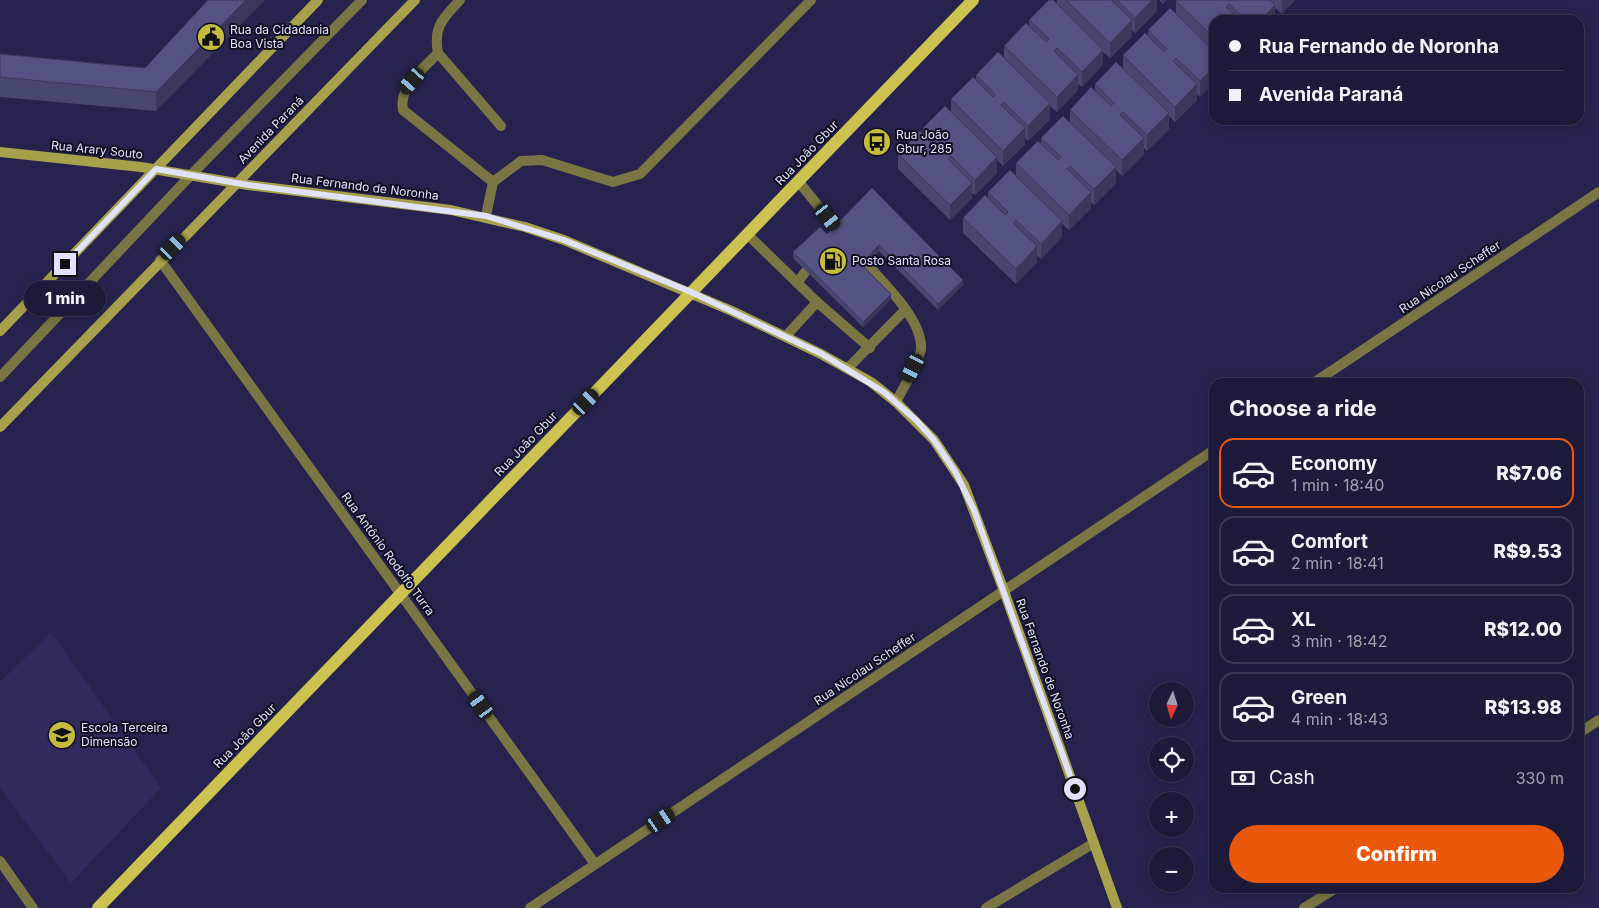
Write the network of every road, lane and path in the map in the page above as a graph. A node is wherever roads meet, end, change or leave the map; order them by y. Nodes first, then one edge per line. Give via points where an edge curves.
1 (318, 0) edge
2 (362, 0) edge
3 (415, 0) edge
4 (460, 0) edge
5 (811, 0) edge
6 (973, 0) edge
7 (438, 53) junction
8 (501, 126) dead end
9 (0, 152) edge
10 (156, 169) junction
11 (191, 175) junction
12 (798, 181) junction
13 (493, 182) junction
14 (237, 183) junction
15 (1599, 192) edge
16 (486, 216) junction
17 (837, 229) edge
18 (747, 234) junction
19 (160, 260) junction
20 (866, 264) edge
21 (806, 271) edge
22 (797, 283) junction
23 (691, 292) junction
24 (817, 302) junction
25 (905, 310) junction
26 (0, 332) edge
27 (786, 336) junction
28 (870, 348) junction
29 (848, 368) junction
30 (0, 377) edge
31 (1321, 378) edge
32 (896, 402) junction
33 (0, 427) edge
34 (1209, 453) edge
35 (1004, 590) junction
36 (401, 594) junction
37 (1599, 720) edge
38 (1584, 730) edge
39 (1094, 843) junction
40 (0, 861) edge
41 (595, 864) junction
42 (1328, 893) edge
43 (33, 908) edge
44 (98, 908) edge
45 (530, 908) edge
46 (986, 908) edge
47 (1118, 908) edge
48 (1304, 908) edge

1 - 10 main road
2 - 11 street
3 - 14 main road, Avenida Paraná
4 - 7 street via 439,24 435,37
5 - 13 street via 640,174 613,182 542,160 521,161
6 - 12 main road, Rua João Gbur
7 - 8 street
7 - 13 street via 403,92 403,110
9 - 10 main road, Rua Arary Souto
10 - 11 main road, Rua Arary Souto
10 - 26 main road
11 - 14 main road, Rua Fernando de Noronha
11 - 30 street
12 - 17 street
12 - 18 main road, Rua João Gbur
13 - 16 street
14 - 16 main road, Rua Fernando de Noronha
14 - 19 main road, Avenida Paraná
15 - 31 street, Rua Nicolau Scheffer
16 - 23 main road, Rua Fernando de Noronha via 564,240
18 - 22 street
18 - 23 main road, Rua João Gbur
19 - 33 main road, Avenida Paraná
19 - 36 street, Rua Antônio Rodolfo Turra
20 - 25 street
21 - 22 street
22 - 24 street
23 - 27 main road, Rua Fernando de Noronha
23 - 36 main road, Rua João Gbur
24 - 27 street
24 - 28 street
25 - 28 street
25 - 32 street via 919,334 921,351
27 - 29 main road, Rua Fernando de Noronha
28 - 29 street
29 - 32 main road, Rua Fernando de Noronha
32 - 35 main road, Rua Fernando de Noronha via 934,440 964,485
34 - 35 street, Rua Nicolau Scheffer
35 - 39 main road, Rua Fernando de Noronha
35 - 41 street, Rua Nicolau Scheffer
36 - 41 street, Rua Antônio Rodolfo Turra
36 - 44 main road, Rua João Gbur
37 - 38 street
39 - 46 street
39 - 47 main road, Rua Fernando de Noronha
40 - 43 street
41 - 45 street, Rua Nicolau Scheffer
42 - 48 street

